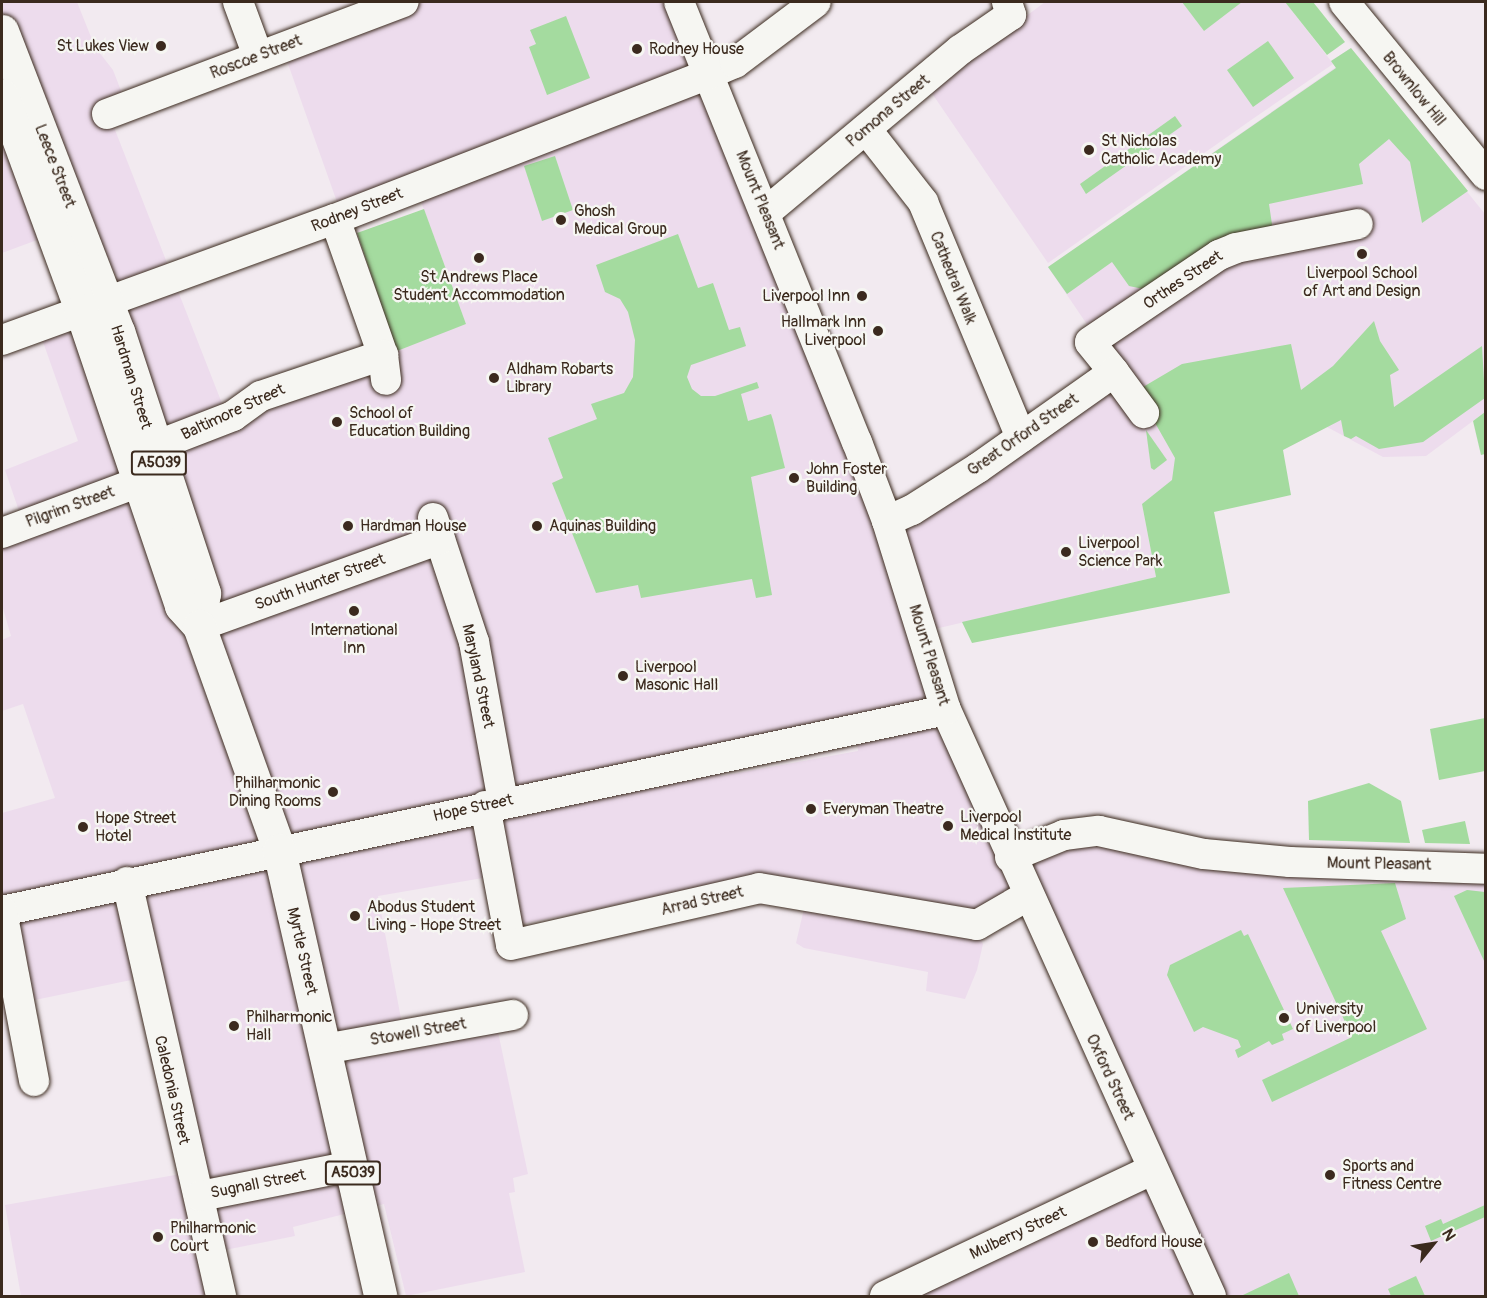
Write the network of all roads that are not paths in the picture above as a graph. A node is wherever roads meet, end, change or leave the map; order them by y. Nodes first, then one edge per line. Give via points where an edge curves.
1 (238, 2) edge
2 (404, 2) edge
3 (679, 2) edge
4 (1344, 2) edge
5 (800, 6) edge
6 (1010, 6) edge
7 (370, 8) edge
8 (2, 31) edge
9 (258, 56) junction
10 (709, 74) junction
11 (2, 95) edge
12 (107, 114) dead end
13 (866, 129) junction
14 (21, 142) edge
15 (1485, 175) edge
16 (765, 213) junction
17 (335, 219) junction
18 (1358, 224) dead end
19 (94, 306) junction
20 (2, 340) edge
21 (1114, 372) junction
22 (1144, 413) dead end
23 (1021, 438) junction
24 (153, 447) junction
25 (139, 482) junction
26 (887, 521) junction
27 (436, 528) joint
28 (2, 533) edge
29 (200, 626) junction
30 (946, 710) junction
31 (494, 804) junction
32 (279, 850) junction
33 (1010, 857) junction
34 (1485, 869) edge
35 (127, 882) junction
36 (1027, 896) junction
37 (2, 911) edge
38 (513, 1015) dead end
39 (324, 1049) junction
40 (34, 1081) dead end
41 (351, 1166) junction
42 (1152, 1170) junction
43 (200, 1196) junction
44 (899, 1293) edge
45 (220, 1296) edge
46 (380, 1296) edge
47 (1210, 1296) edge

1 - 9 street
2 - 7 street, Roscoe Street
3 - 10 street, Mount Pleasant
4 - 15 street, Brownlow Hill
5 - 10 street, Rodney Street via 735,63
6 - 13 street, Pomona Street
7 - 9 street, Roscoe Street
8 - 14 main road, Leece Street / A5039
9 - 12 street, Roscoe Street
10 - 16 street, Mount Pleasant
10 - 17 street, Rodney Street
11 - 14 main road, Leece Street / A5039
13 - 16 street, Pomona Street
13 - 23 street, Cathedral Walk via 923,202
14 - 19 main road, Leece Street / A5039
16 - 26 street, Mount Pleasant
17 - 19 street, Rodney Street
17 - 24 street, Baltimore Street via 384,368 261,396 233,416
18 - 21 street, Orthes Street via 1236,248 1219,255 1090,342
19 - 20 street, Rodney Street
19 - 24 main road, Hardman Street / A5039
19 - 25 main road, Hardman Street / A5039
21 - 22 street
21 - 23 street, Great Orford Street
23 - 26 street, Great Orford Street via 912,510
24 - 25 street
24 - 29 main road, Hardman Street / A5039 via 204,593
25 - 28 street, Pilgrim Street
25 - 29 main road, Hardman Street / A5039 via 181,606
26 - 30 street, Mount Pleasant
27 - 29 street, South Hunter Street
27 - 31 street, Maryland Street via 474,642
29 - 32 main road, Hardman Street / A5039
30 - 31 street, Hope Street
30 - 33 street, Mount Pleasant
31 - 32 street, Hope Street
31 - 36 street, Arrad Street via 511,945 759,888 977,925
32 - 35 street, Hope Street
32 - 39 main road, Myrtle Street / A5039
33 - 34 street, Mount Pleasant via 1064,835 1099,831 1204,854 1290,862
33 - 36 street, Oxford Street
35 - 37 street, Hope Street
35 - 43 street, Caledonia Street via 182,1135
36 - 42 street, Oxford Street
37 - 40 street
38 - 39 street, Stowell Street
39 - 41 main road, Myrtle Street / A5039
41 - 43 street, Sugnall Street
41 - 46 main road, Myrtle Street / A5039
42 - 44 street, Mulberry Street
42 - 47 street, Oxford Street
43 - 45 street, Caledonia Street

